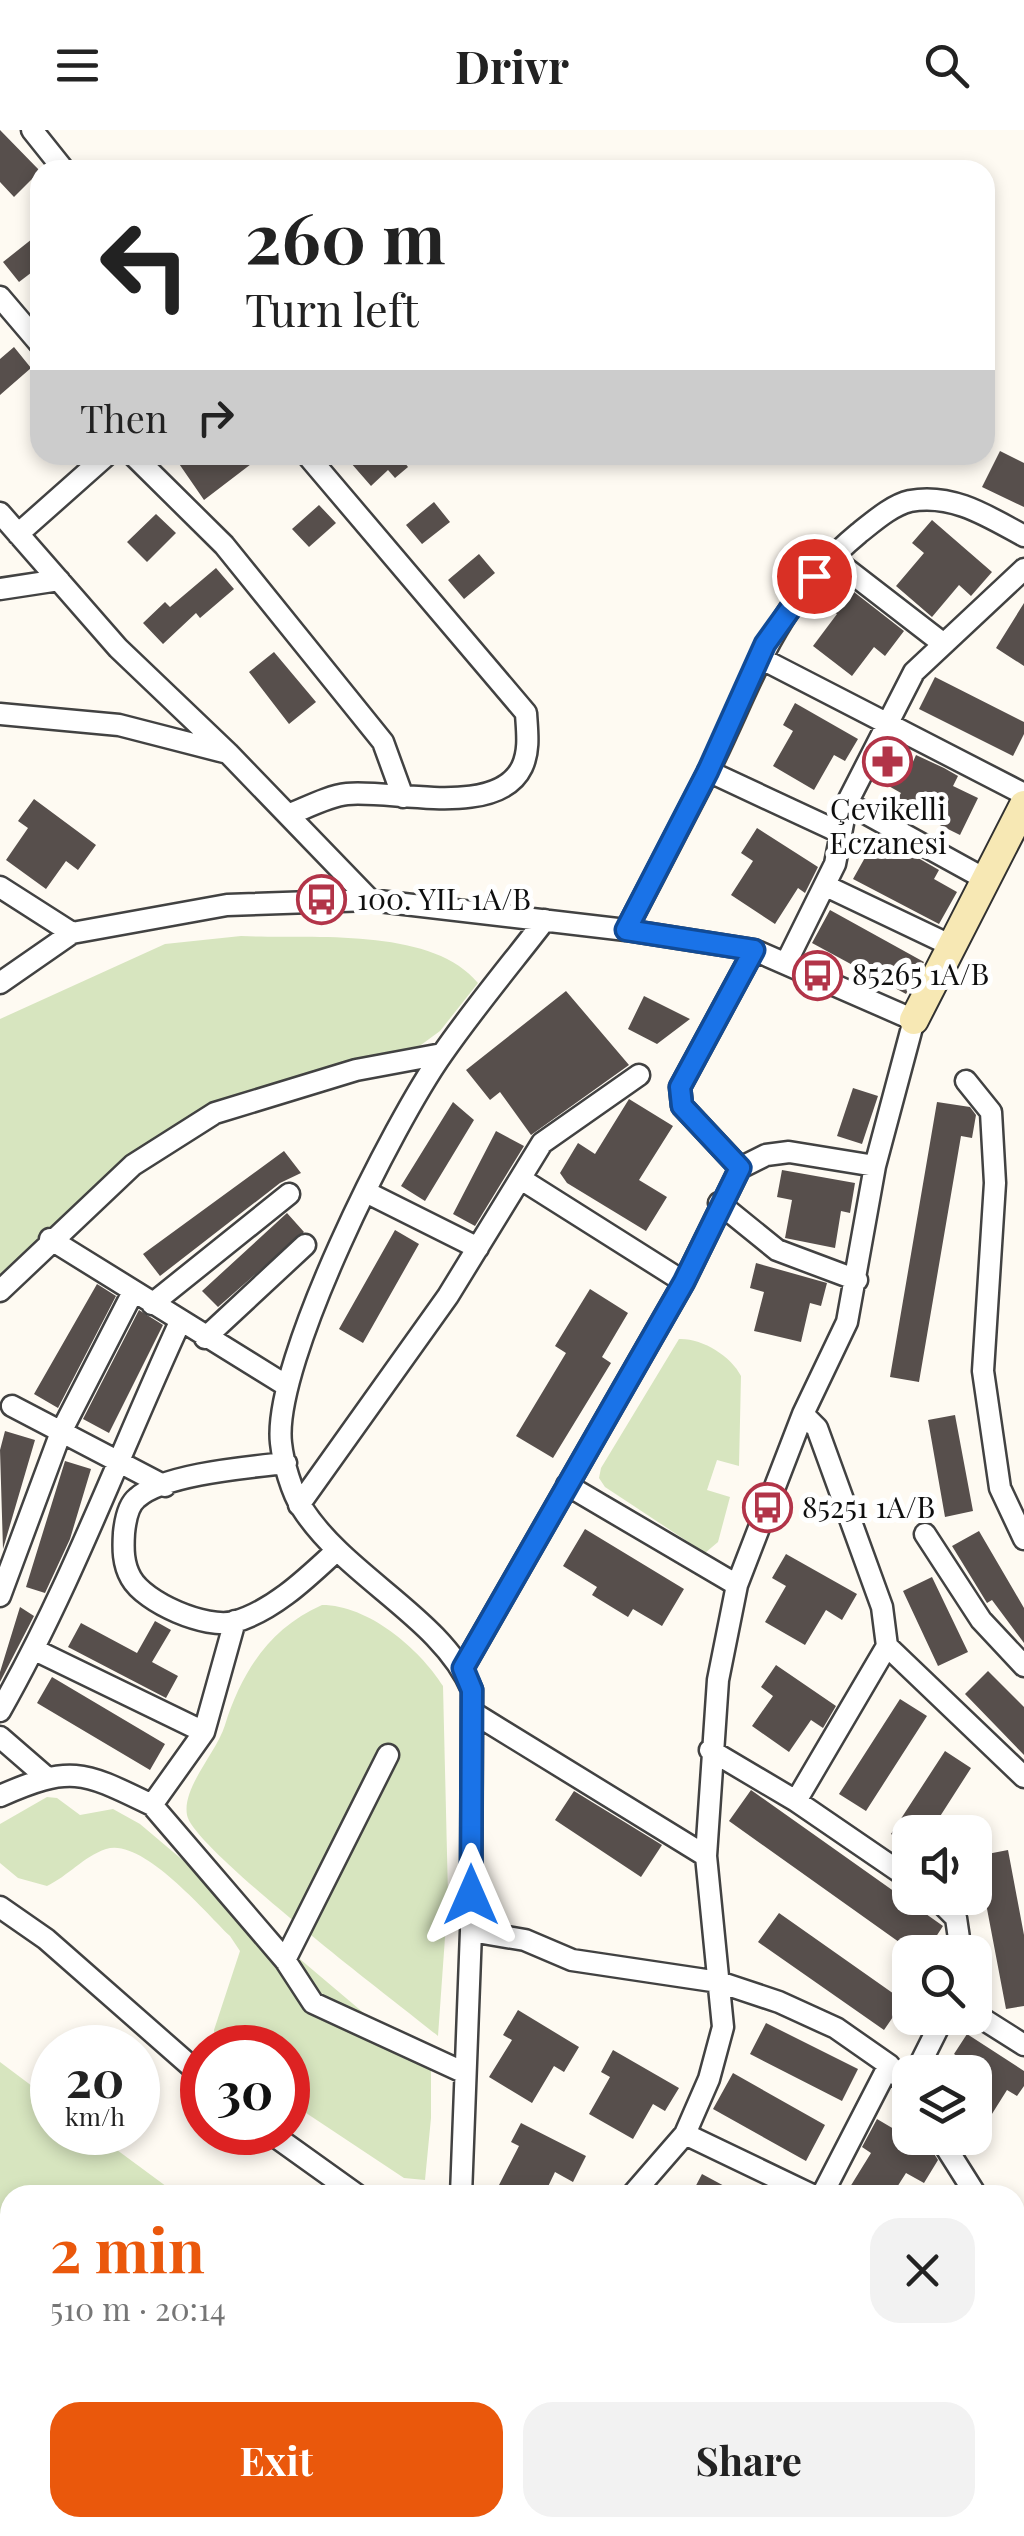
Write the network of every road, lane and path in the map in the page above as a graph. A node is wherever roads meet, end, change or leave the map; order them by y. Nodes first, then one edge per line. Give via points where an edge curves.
1 (32, 130) edge
2 (56, 160) edge
3 (0, 296) edge
4 (30, 332) edge
5 (95, 465) edge
6 (143, 465) edge
7 (315, 465) edge
8 (0, 513) edge
9 (18, 534) junction
10 (1024, 536) edge
11 (831, 556) junction
12 (1024, 569) edge
13 (59, 580) junction
14 (0, 589) edge
15 (941, 642) junction
16 (760, 658) junction
17 (0, 714) edge
18 (885, 726) junction
19 (228, 753) junction
20 (708, 771) junction
21 (1024, 794) edge
22 (403, 797) junction
23 (847, 804) junction
24 (1024, 804) edge
25 (288, 814) junction
26 (842, 832) junction
27 (985, 878) junction
28 (826, 886) junction
29 (0, 887) edge
30 (370, 900) junction
31 (545, 920) junction
32 (626, 930) junction
33 (72, 933) junction
34 (952, 946) junction
35 (754, 950) junction
36 (787, 961) junction
37 (0, 983) edge
38 (914, 1020) junction
39 (442, 1054) junction
40 (639, 1075) dead end
41 (966, 1081) dead end
42 (874, 1166) junction
43 (740, 1168) junction
44 (521, 1179) junction
45 (366, 1192) junction
46 (289, 1194) dead end
47 (720, 1203) junction
48 (50, 1240) junction
49 (305, 1245) dead end
50 (478, 1248) junction
51 (858, 1280) junction
52 (684, 1282) junction
53 (0, 1291) edge
54 (132, 1292) junction
55 (152, 1304) junction
56 (180, 1322) junction
57 (205, 1338) junction
58 (287, 1386) junction
59 (12, 1406) dead end
60 (803, 1414) junction
61 (61, 1432) junction
62 (118, 1458) junction
63 (286, 1463) junction
64 (165, 1486) junction
65 (567, 1486) junction
66 (300, 1505) junction
67 (925, 1534) dead end
68 (1024, 1538) edge
69 (335, 1552) junction
70 (737, 1585) junction
71 (0, 1596) edge
72 (235, 1622) junction
73 (887, 1646) junction
74 (35, 1650) junction
75 (1024, 1666) edge
76 (463, 1668) junction
77 (0, 1711) edge
78 (472, 1712) junction
79 (204, 1732) junction
80 (0, 1738) edge
81 (710, 1750) junction
82 (388, 1755) dead end
83 (44, 1776) junction
84 (1024, 1777) edge
85 (0, 1796) edge
86 (796, 1801) junction
87 (152, 1804) junction
88 (706, 1856) junction
89 (892, 1867) edge
90 (0, 1906) edge
91 (471, 1932) junction
92 (284, 1960) junction
93 (718, 1982) junction
94 (992, 2025) edge
95 (1024, 2045) edge
96 (180, 2057) edge
97 (889, 2065) junction
98 (892, 2068) edge
99 (465, 2073) junction
100 (685, 2134) junction
101 (301, 2155) edge
102 (951, 2155) edge
103 (342, 2185) edge
104 (461, 2185) edge
105 (641, 2185) edge
106 (791, 2185) edge
107 (827, 2185) edge
108 (970, 2185) edge

1 - 2 street
3 - 4 street
5 - 9 street
6 - 22 street via 224,545 383,742
7 - 22 street via 526,713 522,770 500,786 459,800
8 - 9 street
9 - 13 street
10 - 11 street via 970,507 908,501
11 - 15 street
11 - 16 street via 797,596
12 - 15 street
13 - 14 street
13 - 19 street via 118,648
15 - 18 street via 914,672
16 - 18 street
16 - 20 street
17 - 19 street via 119,725
18 - 21 street
18 - 23 street
19 - 25 street
20 - 26 street
20 - 32 street
22 - 25 street via 345,794
23 - 26 street
23 - 27 street
24 - 27 street
25 - 30 street
26 - 28 street
27 - 34 street
28 - 34 street
28 - 36 street
29 - 33 street
30 - 31 street
30 - 33 street via 227,905
31 - 32 street
31 - 39 street
32 - 35 street
33 - 37 street
34 - 38 street
35 - 36 street
35 - 43 street via 680,1087 682,1106
36 - 38 street
38 - 42 street
39 - 45 street
39 - 48 street via 356,1070 215,1113 132,1165
40 - 44 street via 542,1143
41 - 68 street via 991,1112 995,1183 983,1372 1000,1488
42 - 43 street via 789,1152
42 - 51 street
43 - 47 street
44 - 50 street
44 - 52 street
45 - 50 street
45 - 58 street
46 - 55 street
47 - 51 street via 777,1250
47 - 52 street
48 - 53 street
48 - 54 street
49 - 57 street
50 - 66 street
51 - 60 street via 847,1322
52 - 65 street
54 - 55 street
54 - 61 street
55 - 56 street
56 - 57 street
56 - 62 street
57 - 58 street
58 - 63 street via 280,1442
59 - 61 street
60 - 70 street
60 - 73 street via 817,1428 882,1607
61 - 62 street
61 - 71 street
62 - 64 street
62 - 74 street
63 - 64 street
63 - 66 street
64 - 72 street via 136,1498 126,1520 122,1552 132,1580 157,1601
65 - 70 street
65 - 76 street
66 - 69 street
67 - 75 street via 981,1620
69 - 72 street via 296,1588
69 - 76 street
70 - 81 street
72 - 79 street
73 - 84 street
73 - 86 street
74 - 77 street
74 - 79 street
76 - 78 street
78 - 88 street
78 - 91 street
79 - 87 street
80 - 83 street
81 - 86 street
81 - 88 street
82 - 92 street
83 - 85 street
83 - 87 street via 100,1779
86 - 89 street
87 - 92 street
88 - 93 street
90 - 96 street
91 - 93 street via 525,1940 572,1960
91 - 99 street
92 - 99 street via 312,2003
93 - 97 street via 836,2028
93 - 100 street via 723,2028
94 - 95 street
97 - 98 street
97 - 107 street
99 - 104 street
100 - 105 street
100 - 106 street
101 - 103 street
102 - 108 street

